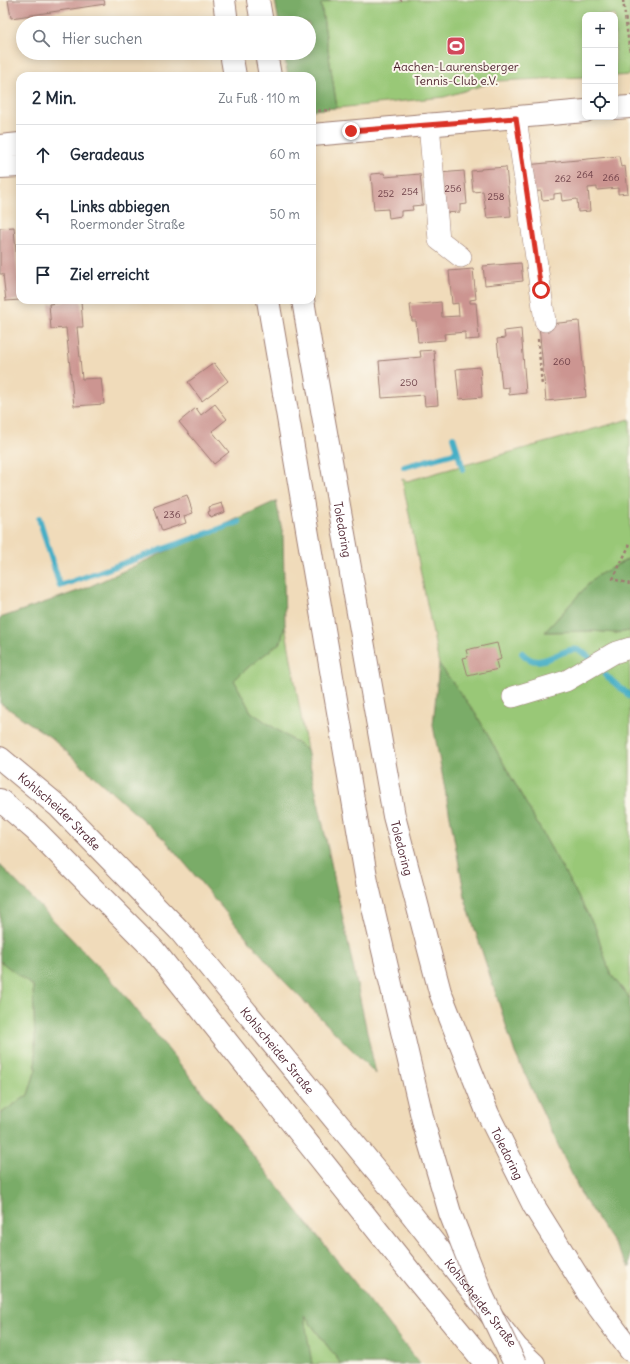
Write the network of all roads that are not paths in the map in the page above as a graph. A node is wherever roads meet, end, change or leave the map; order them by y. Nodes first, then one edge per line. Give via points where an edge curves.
1 (224, 0) edge
2 (258, 0) edge
3 (226, 16) edge
4 (261, 16) edge
5 (232, 60) edge
6 (267, 60) edge
7 (234, 72) edge
8 (269, 72) edge
9 (630, 106) edge
10 (618, 108) edge
11 (582, 111) edge
12 (516, 118) junction
13 (429, 124) junction
14 (316, 135) edge
15 (16, 144) edge
16 (0, 146) edge
17 (16, 166) edge
18 (0, 167) edge
19 (461, 257) dead end
20 (269, 304) edge
21 (305, 304) edge
22 (545, 321) dead end
23 (630, 648) edge
24 (513, 697) dead end
25 (0, 758) edge
26 (0, 800) edge
27 (630, 1350) edge
28 (486, 1364) edge
29 (515, 1364) edge
30 (534, 1364) edge

1 - 3 main road
2 - 4 main road
5 - 7 main road
6 - 8 main road
9 - 10 main road
11 - 12 main road
12 - 13 main road
12 - 22 lane
13 - 14 main road
13 - 19 lane via 439,240
15 - 16 main road
17 - 18 main road
20 - 29 main road, bridge via 367,882 424,1125 450,1213 483,1297
21 - 27 main road, Toledoring via 394,816 440,992 488,1114 534,1206 588,1294
23 - 24 lane via 614,653 566,681
25 - 30 main road, Kohlscheider Straße via 59,807 179,930 390,1187 517,1348
26 - 28 main road via 36,831 154,950

